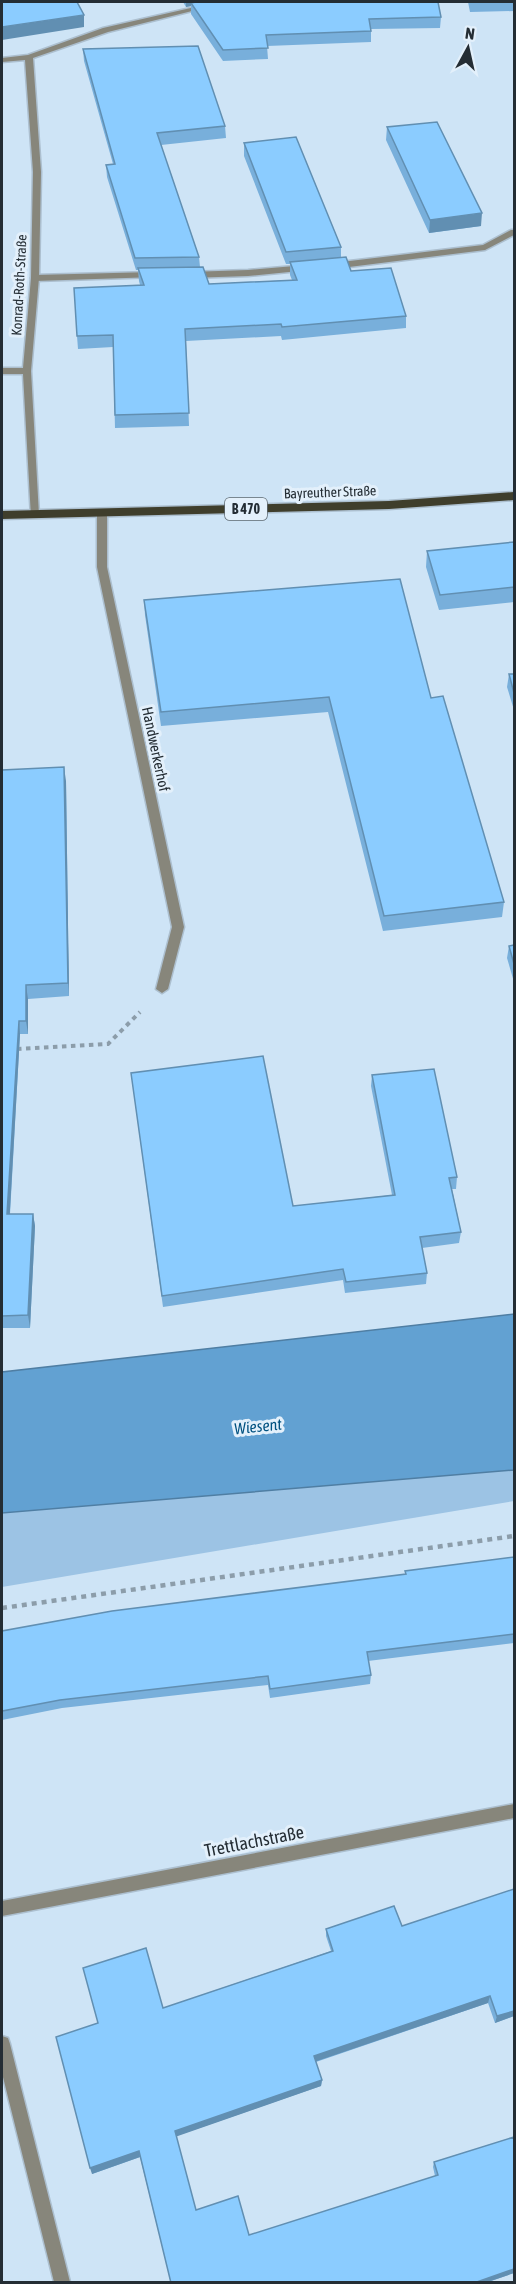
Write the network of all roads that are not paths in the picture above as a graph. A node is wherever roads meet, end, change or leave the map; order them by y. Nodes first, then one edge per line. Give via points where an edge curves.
1 (224, 2) edge
2 (29, 57) junction
3 (2, 60) edge
4 (514, 232) edge
5 (165, 275) edge
6 (177, 275) edge
7 (35, 278) junction
8 (2, 371) edge
9 (27, 371) junction
10 (514, 496) edge
11 (102, 514) junction
12 (2, 515) edge
13 (34, 515) junction
14 (162, 988) road end
15 (514, 1811) edge
16 (2, 1909) edge
17 (2, 2044) edge
18 (62, 2283) edge

1 - 2 street via 106,30
2 - 3 street
2 - 7 street, Konrad-Roth-Straße via 37,172
4 - 6 street via 485,247 353,264
5 - 7 street
7 - 9 street, Konrad-Roth-Straße
8 - 9 street
9 - 13 street, Konrad-Roth-Straße
10 - 11 main road, Bayreuther Straße / B 470 via 389,505
11 - 13 main road, Bayreuther Straße / B 470
11 - 14 street, Handwerkerhof via 102,567 178,927
12 - 13 main road, Bayreuther Straße / B 470
15 - 16 street, Trettlachstraße
17 - 18 street

